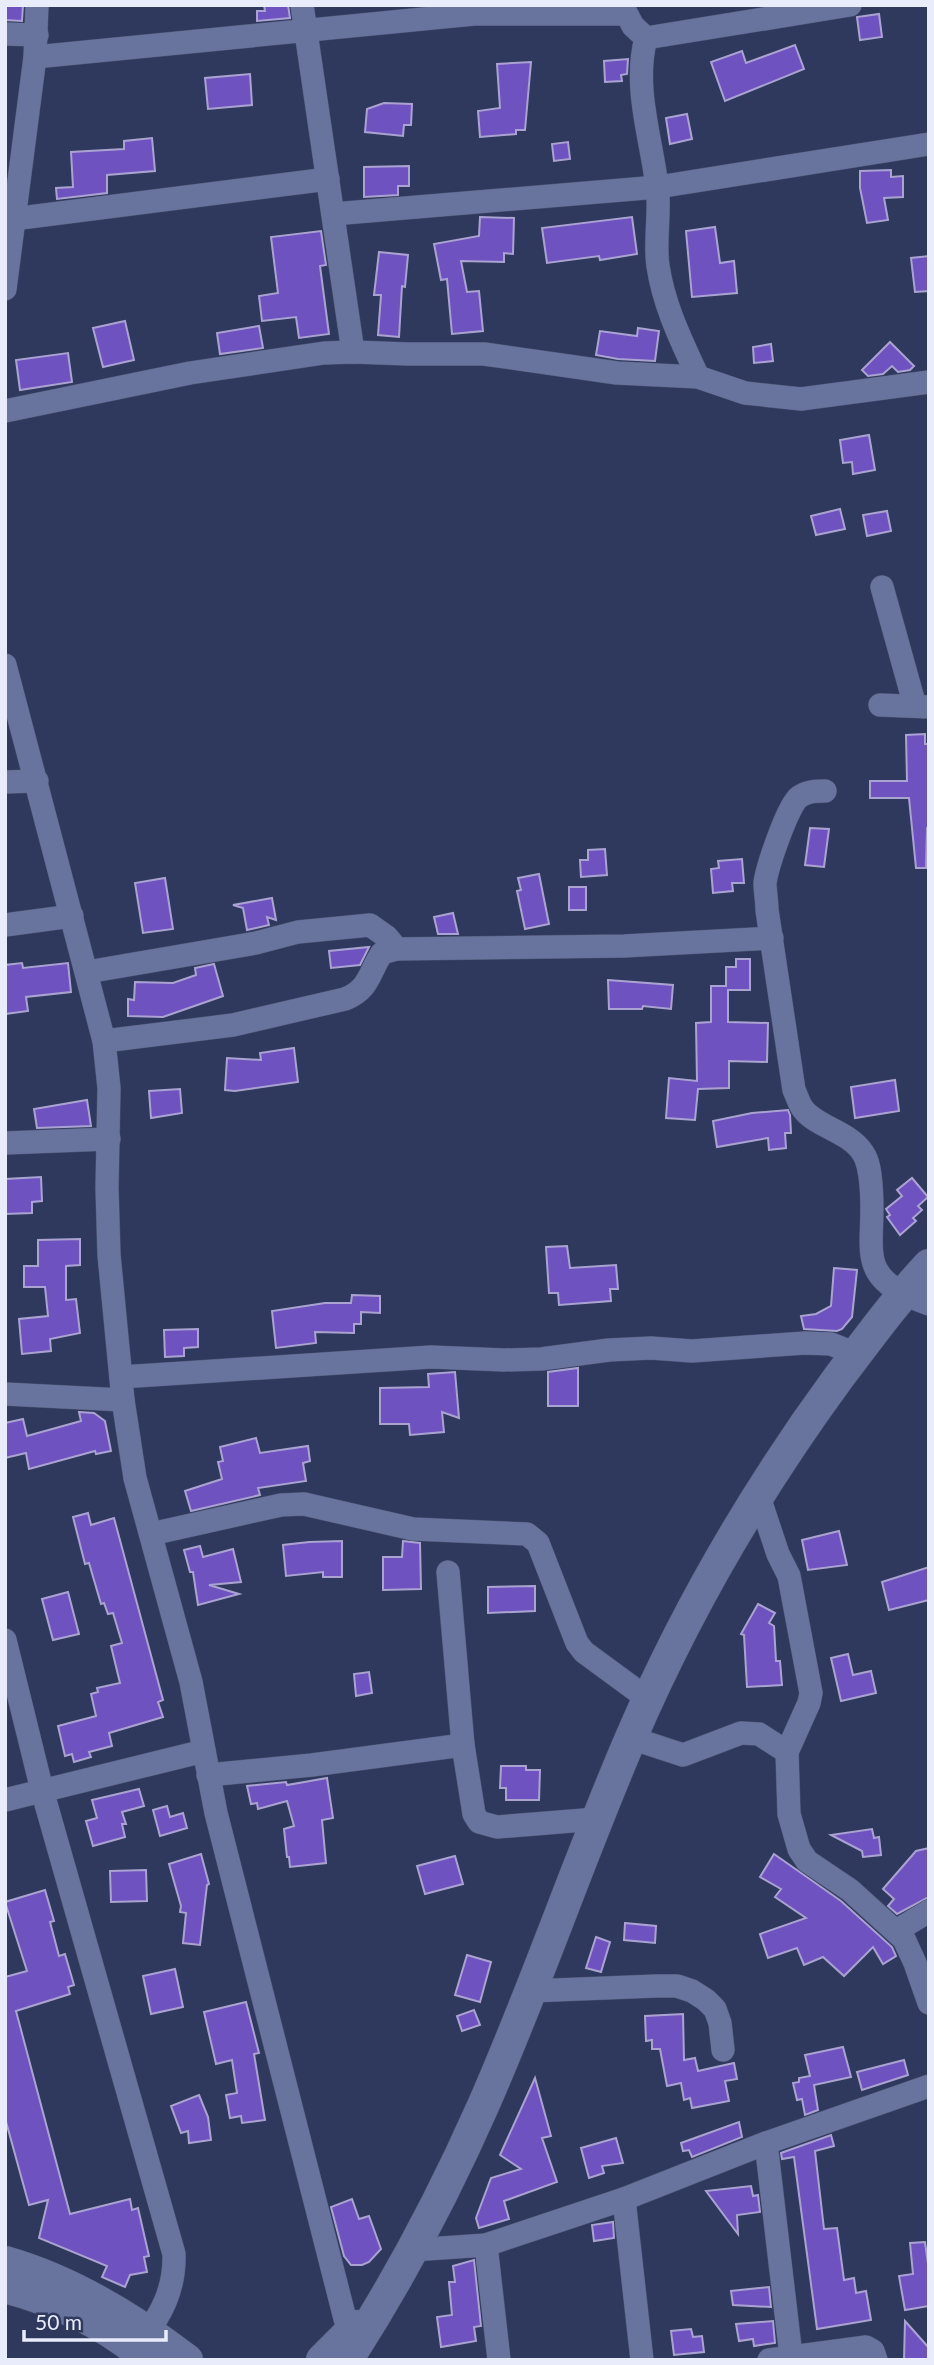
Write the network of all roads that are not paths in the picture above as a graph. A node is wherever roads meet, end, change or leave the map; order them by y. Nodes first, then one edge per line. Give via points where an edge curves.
1 (37, 5) edge
2 (302, 5) edge
3 (850, 5) edge
4 (624, 10) edge
5 (304, 30) junction
6 (5, 34) edge
7 (646, 38) junction
8 (36, 46) junction
9 (929, 144) edge
10 (328, 180) junction
11 (11, 187) edge
12 (658, 187) junction
13 (333, 214) junction
14 (13, 219) junction
15 (5, 289) edge
16 (353, 352) junction
17 (698, 377) junction
18 (929, 382) edge
19 (5, 411) edge
20 (883, 587) dead end
21 (5, 665) edge
22 (880, 705) dead end
23 (922, 706) edge
24 (37, 781) junction
25 (5, 782) edge
26 (825, 791) dead end
27 (72, 916) junction
28 (5, 925) edge
29 (772, 938) junction
30 (397, 949) junction
31 (87, 972) junction
32 (104, 1041) junction
33 (109, 1139) junction
34 (5, 1143) edge
35 (929, 1265) edge
36 (915, 1300) edge
37 (856, 1354) junction
38 (121, 1377) junction
39 (5, 1394) edge
40 (123, 1401) junction
41 (758, 1494) junction
42 (151, 1534) junction
43 (448, 1572) dead end
44 (5, 1640) edge
45 (648, 1699) junction
46 (631, 1738) junction
47 (463, 1745) junction
48 (204, 1751) junction
49 (787, 1752) junction
50 (208, 1775) junction
51 (42, 1790) junction
52 (5, 1800) edge
53 (597, 1819) junction
54 (929, 1911) edge
55 (897, 1931) junction
56 (530, 1991) junction
57 (929, 2003) edge
58 (723, 2050) dead end
59 (929, 2085) edge
60 (766, 2143) junction
61 (624, 2199) junction
62 (486, 2245) junction
63 (412, 2250) junction
64 (5, 2262) edge
65 (5, 2287) edge
66 (349, 2348) edge
67 (139, 2350) edge
68 (780, 2358) edge
69 (187, 2360) edge
70 (322, 2360) edge
71 (499, 2360) edge
72 (642, 2360) edge
73 (876, 2360) edge

1 - 8 street
2 - 5 street
3 - 7 street
4 - 5 street via 474,14
4 - 7 street
5 - 8 street
5 - 10 street
6 - 8 street
7 - 12 street via 642,85
8 - 11 street
9 - 12 street
10 - 13 street
10 - 14 street
11 - 14 street
12 - 13 street
12 - 17 street via 658,264 670,314
13 - 16 street
14 - 15 street
16 - 17 street via 484,354 617,373
16 - 19 street via 190,373
17 - 18 street via 745,393 802,399
20 - 23 street
21 - 24 street
22 - 23 street
24 - 25 street
24 - 27 street
26 - 29 street via 796,798 770,861 765,883
27 - 28 street
27 - 31 street
29 - 30 street via 624,946
29 - 36 street via 794,1090 804,1111 854,1142 864,1155 872,1193 874,1265 883,1280
30 - 31 street via 370,925 298,932
30 - 32 street via 382,953 368,982 345,999 233,1025
31 - 32 street
32 - 33 street
33 - 34 street
33 - 38 street via 109,1255
35 - 36 main road
36 - 37 main road
37 - 38 street via 831,1344 804,1343 692,1351 623,1349 541,1359 431,1357
37 - 41 main road
38 - 40 street
39 - 40 street
40 - 42 street via 135,1478
41 - 45 main road via 692,1609
41 - 49 street via 789,1576 811,1693
42 - 45 street via 304,1504 413,1529 527,1534 538,1543 577,1643
42 - 48 street via 191,1682
43 - 47 street
44 - 51 street
45 - 46 main road
46 - 49 street via 683,1755 741,1733 759,1734
46 - 53 main road
47 - 50 street
47 - 53 street via 479,1822 497,1827
48 - 50 street
48 - 51 street
49 - 55 street via 789,1814 799,1849 807,1861 850,1890
50 - 66 street
51 - 52 street
51 - 67 street via 174,2254 170,2292
53 - 56 main road
54 - 55 street
55 - 57 street via 909,1948
56 - 58 street via 677,1986 715,2009
56 - 63 main road via 482,2107
59 - 60 street
60 - 61 street
60 - 68 street
61 - 62 street
61 - 72 street
62 - 63 street
62 - 71 street
63 - 66 main road
64 - 67 main road via 62,2282
65 - 67 main road via 76,2311
66 - 70 main road
67 - 69 main road
68 - 73 street via 866,2347

